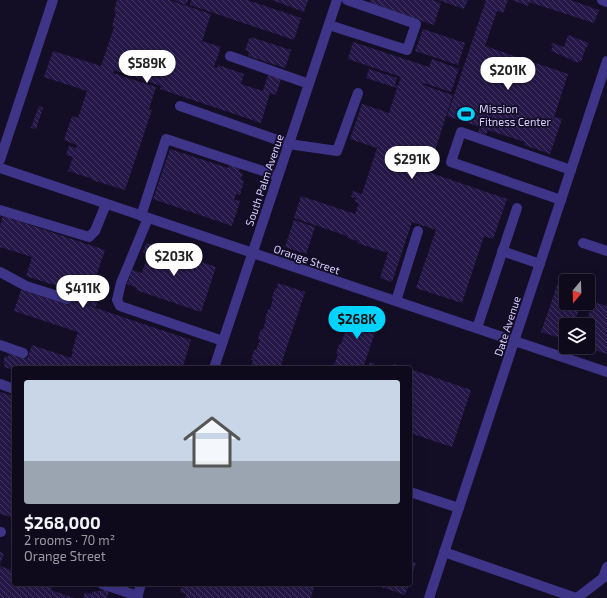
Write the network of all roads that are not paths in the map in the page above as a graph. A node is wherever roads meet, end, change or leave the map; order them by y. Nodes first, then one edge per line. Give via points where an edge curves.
1 (53, 0) edge
2 (337, 0) edge
3 (347, 0) edge
4 (602, 0) edge
5 (607, 2) edge
6 (329, 25) junction
7 (230, 56) dead end
8 (607, 61) edge
9 (309, 84) junction
10 (358, 93) dead end
11 (180, 106) dead end
12 (289, 144) junction
13 (0, 160) edge
14 (0, 168) edge
15 (571, 170) junction
16 (278, 176) junction
17 (561, 200) junction
18 (106, 204) junction
19 (517, 208) dead end
20 (0, 210) edge
21 (145, 217) junction
22 (418, 231) dead end
23 (583, 243) dead end
24 (502, 251) junction
25 (607, 251) edge
26 (252, 253) junction
27 (540, 264) junction
28 (0, 272) edge
29 (0, 280) edge
30 (14, 280) junction
31 (67, 299) dead end
32 (396, 301) junction
33 (477, 328) junction
34 (223, 341) junction
35 (514, 341) junction
36 (0, 345) edge
37 (23, 353) dead end
38 (215, 366) edge
39 (607, 372) edge
40 (0, 384) edge
41 (12, 388) edge
42 (412, 493) edge
43 (459, 508) junction
44 (444, 552) junction
45 (607, 567) edge
46 (107, 586) edge
47 (141, 586) edge
48 (137, 597) edge
49 (429, 598) edge
50 (576, 598) edge

1 - 13 street
2 - 6 street, South Palm Avenue
3 - 6 street via 416,24 407,50
4 - 5 street
6 - 9 street, South Palm Avenue
7 - 9 street
8 - 15 street, Date Avenue
9 - 12 street, South Palm Avenue
10 - 12 street via 337,151
11 - 12 street
12 - 16 street, South Palm Avenue
14 - 18 street, Orange Street
15 - 17 street, Date Avenue
15 - 17 street via 461,132 458,140 451,162
16 - 21 street via 166,139 151,187
16 - 26 street, South Palm Avenue
17 - 27 street, Date Avenue
18 - 20 street via 95,231 89,238
18 - 21 street, Orange Street
19 - 24 street
21 - 26 street, Orange Street
21 - 34 street via 121,282 117,300 120,306
22 - 32 street
23 - 25 street
24 - 27 street
24 - 33 street
26 - 32 street, Orange Street
26 - 34 street, South Palm Avenue
27 - 35 street, Date Avenue
28 - 30 street
29 - 30 street
30 - 31 street
32 - 33 street, Orange Street
33 - 35 street, Orange Street
34 - 38 street, South Palm Avenue
35 - 39 street, Orange Street
35 - 43 street, Date Avenue
36 - 37 street
40 - 41 street
42 - 43 street
43 - 44 street, Date Avenue
44 - 49 street, Date Avenue
44 - 50 street
45 - 50 street via 603,578
46 - 48 street
47 - 48 street

